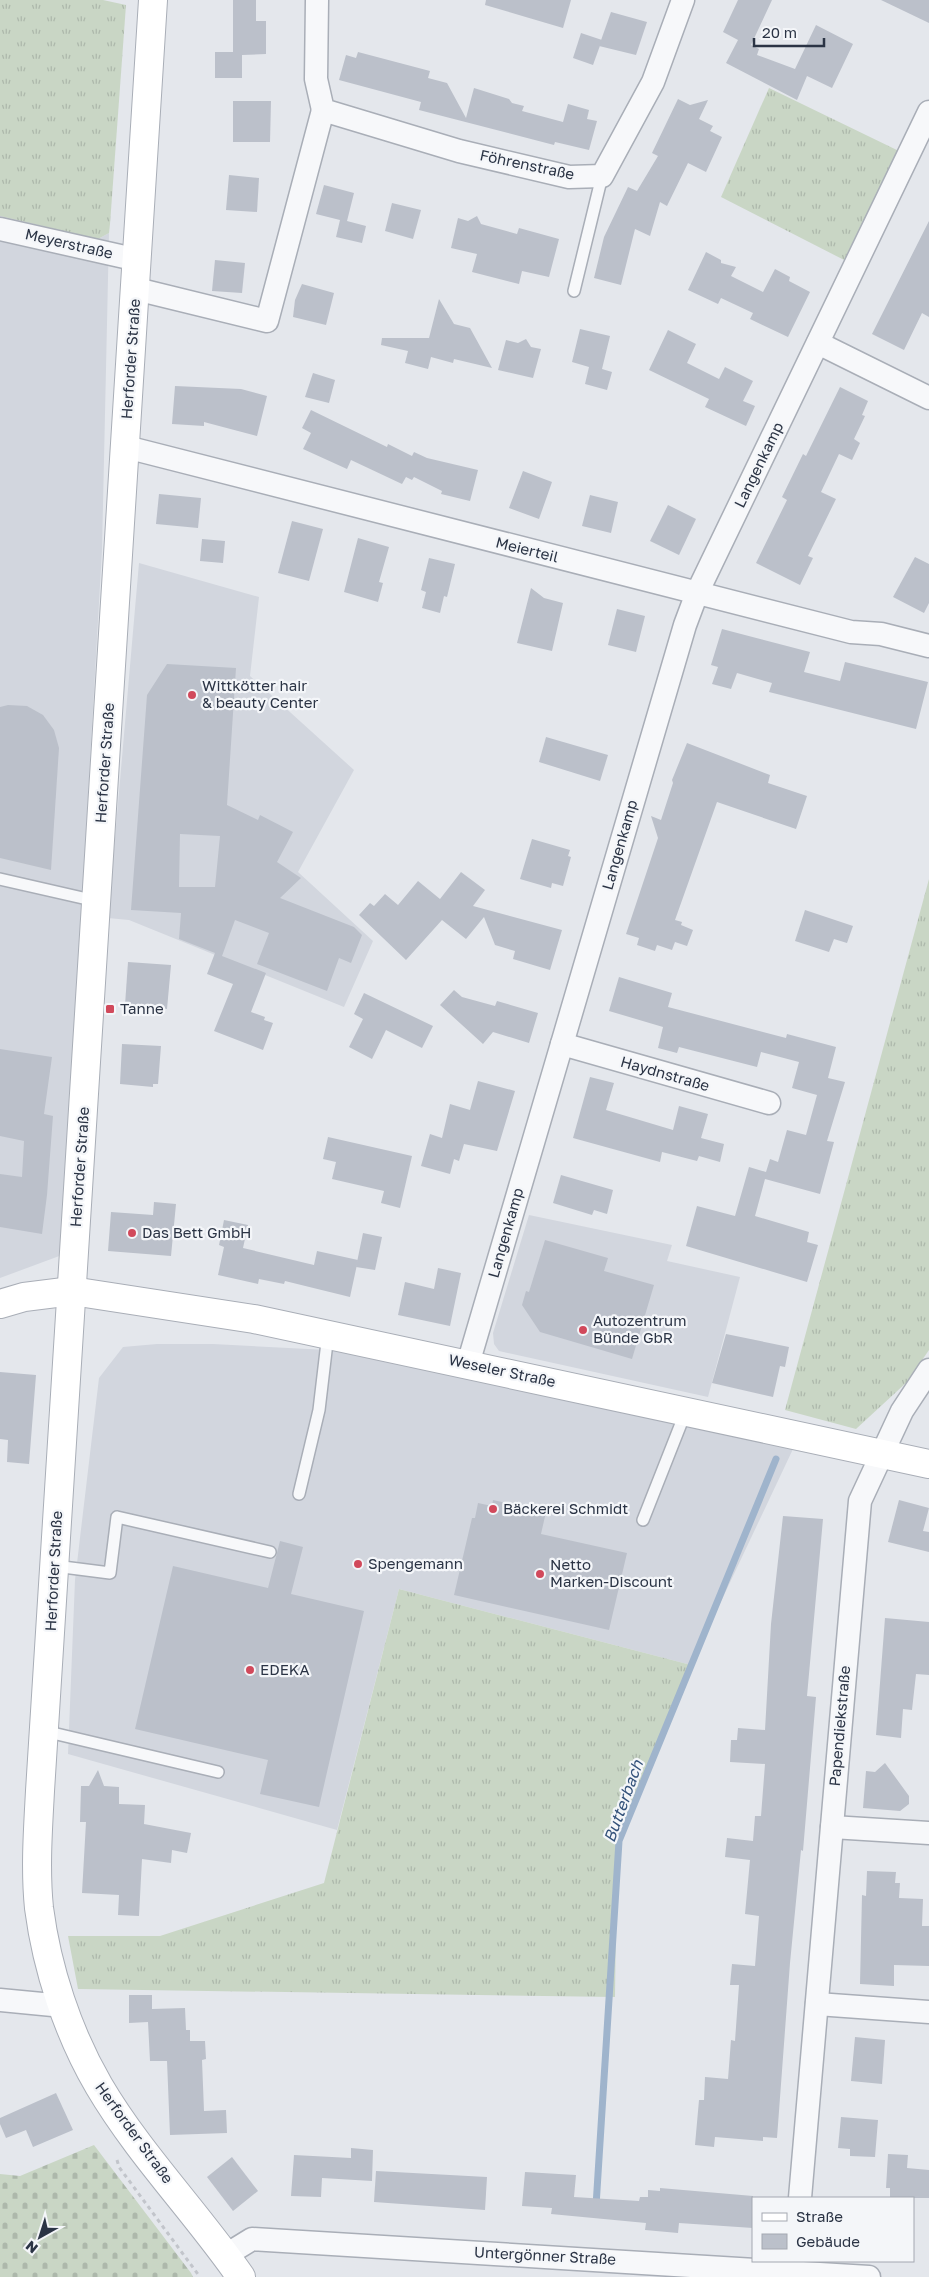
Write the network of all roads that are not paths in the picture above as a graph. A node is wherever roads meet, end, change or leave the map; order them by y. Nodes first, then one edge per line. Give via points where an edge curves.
1 (153, 0) edge
2 (317, 0) edge
3 (683, 0) edge
4 (323, 110) junction
5 (929, 112) edge
6 (602, 176) junction
7 (0, 229) edge
8 (138, 260) junction
9 (136, 289) junction
10 (574, 291) dead end
11 (818, 342) junction
12 (929, 398) edge
13 (126, 447) junction
14 (697, 593) junction
15 (929, 646) edge
16 (0, 879) edge
17 (96, 901) junction
18 (562, 1044) junction
19 (769, 1103) dead end
20 (72, 1291) junction
21 (0, 1304) edge
22 (328, 1334) junction
23 (468, 1364) junction
24 (929, 1370) edge
25 (686, 1411) junction
26 (882, 1453) junction
27 (929, 1464) edge
28 (299, 1494) dead end
29 (643, 1520) dead end
30 (270, 1552) dead end
31 (55, 1566) junction
32 (44, 1731) junction
33 (218, 1772) dead end
34 (832, 1827) junction
35 (929, 1833) edge
36 (0, 2000) edge
37 (817, 2004) junction
38 (63, 2006) junction
39 (929, 2012) edge
40 (800, 2197) edge
41 (234, 2266) edge
42 (794, 2270) edge
43 (869, 2277) edge

1 - 8 main road, Herforder Straße
2 - 4 street via 316,79
3 - 6 street via 653,82
4 - 6 street, Föhrenstraße via 459,151 569,177
4 - 9 street via 267,321
5 - 11 street, Langenkamp
6 - 10 lane
7 - 8 street, Meyerstraße
8 - 9 main road, Herforder Straße
9 - 13 main road, Herforder Straße
11 - 12 street
11 - 14 street, Langenkamp
13 - 14 street, Meierteil
13 - 17 main road, Herforder Straße
14 - 15 street, Meierteil via 851,632 880,634
14 - 18 street, Langenkamp
16 - 17 lane
17 - 20 main road, Herforder Straße
18 - 19 street, Haydnstraße
18 - 23 street, Langenkamp
20 - 21 main road, Weseler Straße via 24,1297
20 - 22 main road, Weseler Straße via 254,1319
20 - 31 main road, Herforder Straße
22 - 23 main road, Weseler Straße
22 - 28 lane via 319,1410
23 - 25 main road, Weseler Straße
24 - 26 street, Papendiekstraße via 902,1411
25 - 26 main road, Weseler Straße
25 - 29 lane
26 - 27 main road, Weseler Straße
26 - 34 street, Papendiekstraße via 860,1501
30 - 31 lane via 116,1517 110,1573
31 - 32 main road, Herforder Straße
32 - 33 lane
32 - 38 main road, Herforder Straße via 37,1856 39,1907
34 - 35 street
34 - 37 street, Papendiekstraße
36 - 38 street
37 - 39 street
37 - 40 street, Papendiekstraße
38 - 41 main road, Herforder Straße via 80,2050 120,2118
41 - 42 street, Untergönner Straße via 252,2239
42 - 43 street, Untergönner Straße

